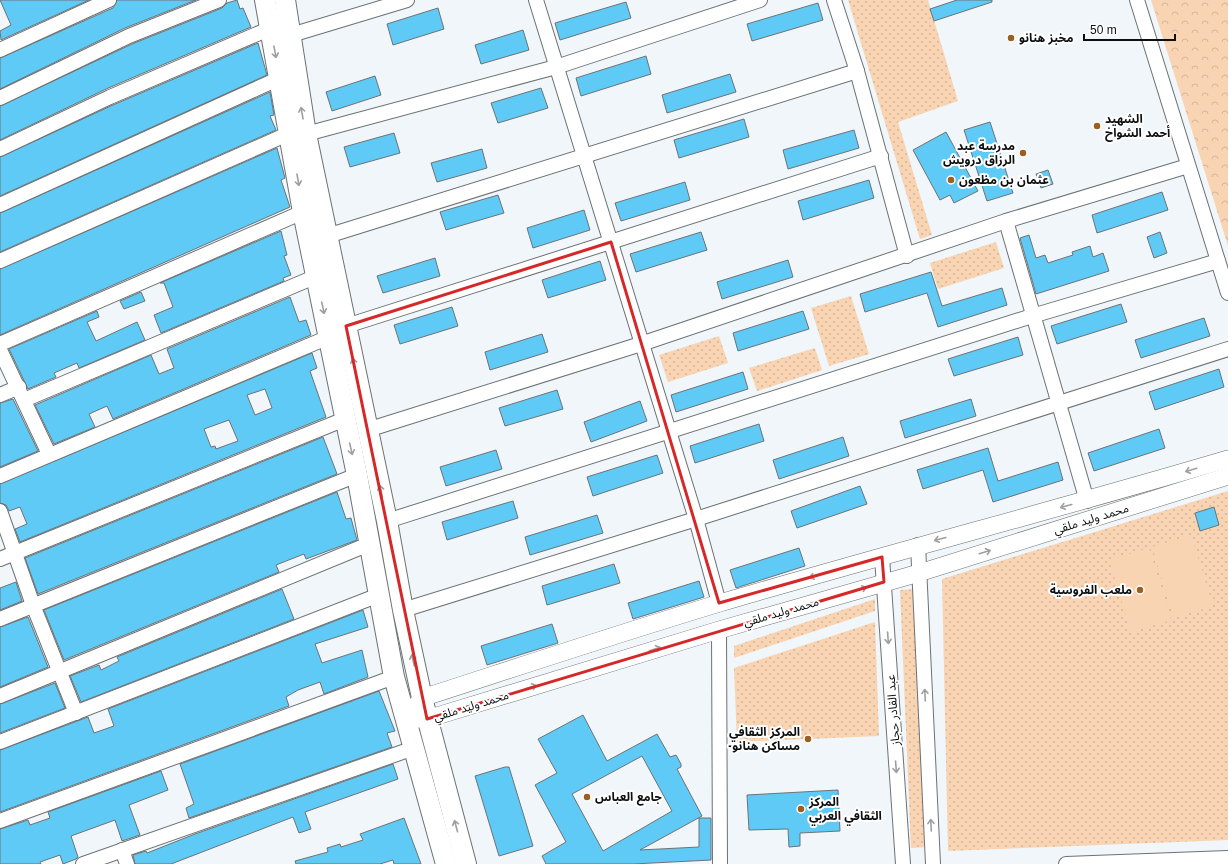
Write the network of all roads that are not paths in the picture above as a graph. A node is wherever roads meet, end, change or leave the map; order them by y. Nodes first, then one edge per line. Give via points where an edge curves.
1 (109, 0) edge
2 (219, 0) edge
3 (266, 0) edge
4 (285, 0) edge
5 (407, 0) edge
6 (536, 0) edge
7 (760, 0) edge
8 (834, 0) edge
9 (1137, 0) edge
10 (271, 28) junction
11 (290, 35) junction
12 (0, 50) edge
13 (556, 67) junction
14 (857, 71) junction
15 (280, 78) junction
16 (0, 98) edge
17 (298, 134) junction
18 (0, 149) edge
19 (584, 156) junction
20 (880, 156) junction
21 (1188, 166) junction
22 (0, 205) edge
23 (304, 212) junction
24 (1006, 221) junction
25 (327, 236) junction
26 (611, 242) junction
27 (907, 256) junction
28 (0, 261) edge
29 (1218, 261) junction
30 (317, 276) junction
31 (1228, 293) edge
32 (1032, 316) junction
33 (346, 326) junction
34 (330, 336) junction
35 (0, 344) edge
36 (641, 344) junction
37 (1228, 349) edge
38 (0, 350) edge
39 (21, 393) junction
40 (0, 395) edge
41 (1058, 403) junction
42 (344, 419) junction
43 (368, 430) junction
44 (668, 433) junction
45 (49, 454) junction
46 (1228, 459) edge
47 (357, 474) junction
48 (0, 476) edge
49 (1228, 476) edge
50 (1087, 501) junction
51 (0, 511) edge
52 (696, 519) junction
53 (387, 521) junction
54 (370, 544) junction
55 (918, 546) junction
56 (14, 554) junction
57 (882, 557) junction
58 (0, 559) edge
59 (919, 573) junction
60 (884, 582) junction
61 (379, 595) junction
62 (719, 604) junction
63 (33, 605) junction
64 (403, 610) junction
65 (0, 619) edge
66 (719, 630) junction
67 (59, 673) junction
68 (394, 677) junction
69 (0, 696) edge
70 (422, 698) junction
71 (76, 713) junction
72 (405, 719) junction
73 (427, 720) junction
74 (0, 742) edge
75 (414, 748) junction
76 (0, 821) edge
77 (122, 850) junction
78 (1224, 860) edge
79 (83, 864) edge
80 (127, 864) edge
81 (446, 864) edge
82 (466, 864) edge
83 (720, 864) edge
84 (903, 864) edge
85 (933, 864) edge
86 (1066, 864) edge

1 - 12 street
2 - 16 street via 129,36
3 - 10 main road
4 - 11 main road
5 - 11 street
6 - 13 street
7 - 13 street
8 - 14 street
9 - 21 street
10 -> 15 main road
10 - 18 street via 110,97
17 -> 11 main road
13 - 17 street
13 - 19 street
14 - 19 street
14 - 20 street
15 - 17 main road
15 - 22 street
17 -> 23 main road
17 - 25 main road
17 - 28 street
19 - 25 street
19 - 26 street
20 - 26 street
20 - 27 street
21 - 24 street
21 - 29 street
23 - 30 main road
23 - 35 street
24 - 27 street
24 - 32 street
25 - 33 main road
26 - 33 street
26 - 36 street
27 - 36 street
29 - 31 street
29 - 32 street
30 -> 34 main road
30 - 39 street
32 - 41 street
32 - 44 street
43 -> 33 main road
34 - 42 main road
34 - 45 street
36 - 43 street
36 - 44 street
37 - 41 street
38 - 39 street
39 - 40 street
39 - 45 street
41 - 50 street
41 - 52 street
42 -> 47 main road
42 - 56 street
53 -> 43 main road
44 - 52 street
44 - 53 street
45 - 48 street
46 -> 50 street, محمد وليد ملقي
47 - 54 main road
47 - 63 street
59 -> 49 street, محمد وليد ملقي
50 -> 55 street, محمد وليد ملقي
51 - 56 street
52 - 62 street
52 - 64 street
53 - 64 main road
54 - 61 main road
54 - 67 street
55 - 57 street, محمد وليد ملقي
55 - 59 street
56 - 58 street
56 - 63 street
57 - 60 street, عبد القادر حجاز
57 -> 62 street, محمد وليد ملقي
59 - 60 street, محمد وليد ملقي
85 -> 59 street
66 -> 60 street, محمد وليد ملقي
60 -> 84 street, عبد القادر حجاز
61 - 68 main road
61 - 71 street
62 - 70 street, محمد وليد ملقي
63 - 65 street
63 - 67 street
70 -> 64 main road
73 -> 66 street, محمد وليد ملقي
66 - 83 street
67 - 69 street
67 - 71 street
68 - 72 main road
68 - 76 street
70 - 72 street, محمد وليد ملقي
70 - 73 main road
71 - 74 street
72 - 73 street, محمد وليد ملقي
72 - 75 main road
82 -> 73 main road
75 - 77 street
75 - 81 main road
77 - 79 street
77 - 80 street
78 - 86 street

